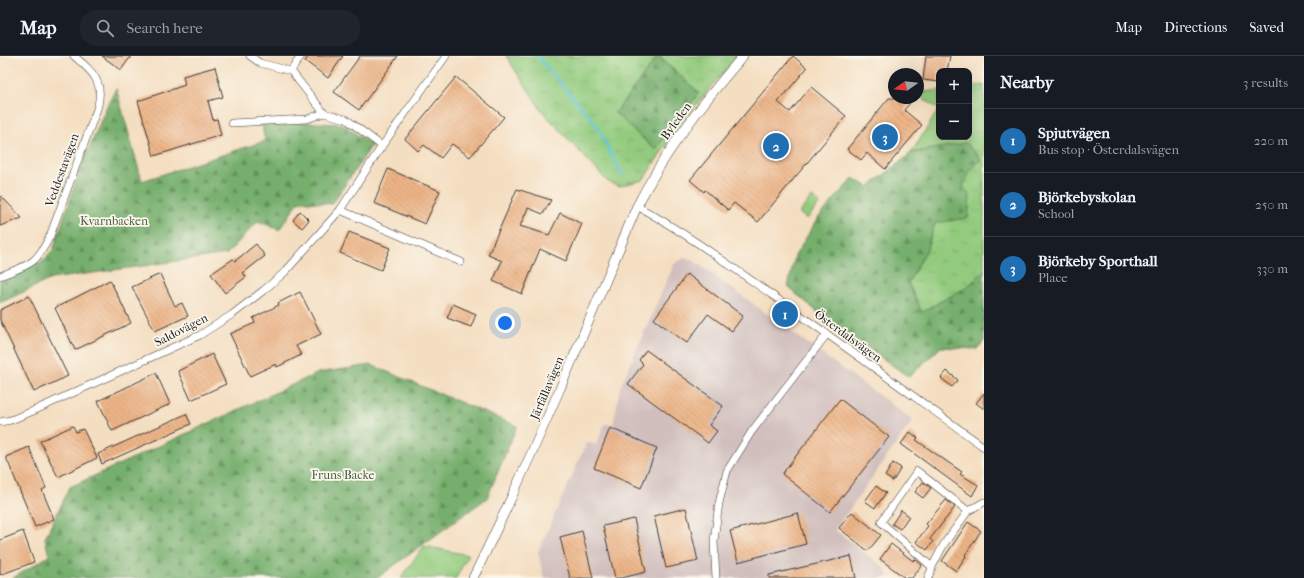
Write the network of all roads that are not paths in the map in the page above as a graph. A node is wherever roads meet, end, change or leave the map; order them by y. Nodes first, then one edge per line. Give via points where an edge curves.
1 (74, 56) edge
2 (250, 56) edge
3 (301, 56) edge
4 (446, 56) edge
5 (743, 56) edge
6 (292, 71) junction
7 (324, 113) junction
8 (232, 123) dead end
9 (382, 146) junction
10 (638, 206) junction
11 (340, 210) junction
12 (461, 262) dead end
13 (0, 276) edge
14 (827, 334) junction
15 (0, 422) edge
16 (984, 447) edge
17 (984, 502) edge
18 (968, 511) junction
19 (932, 567) junction
20 (473, 578) edge
21 (716, 578) edge
22 (928, 578) edge

1 - 13 street, Veddestavägen via 97,78 100,95 97,109 50,236 40,255 31,264
2 - 6 street via 260,63
3 - 6 street
4 - 9 street, Saldovägen
5 - 10 street, Byleden via 680,134
6 - 7 street
7 - 8 street via 307,119
7 - 9 street via 346,119
9 - 11 street, Saldovägen
10 - 14 street, Österdalsvägen via 680,232
10 - 20 street, Järfällavägen via 540,435
11 - 12 street
11 - 15 street, Saldovägen via 274,281 233,314 200,335 33,411
14 - 16 street, Österdalsvägen
14 - 21 street via 752,431 727,471 714,540
17 - 18 street
18 - 19 street via 944,544
18 - 19 street via 917,471 881,522
19 - 22 street

